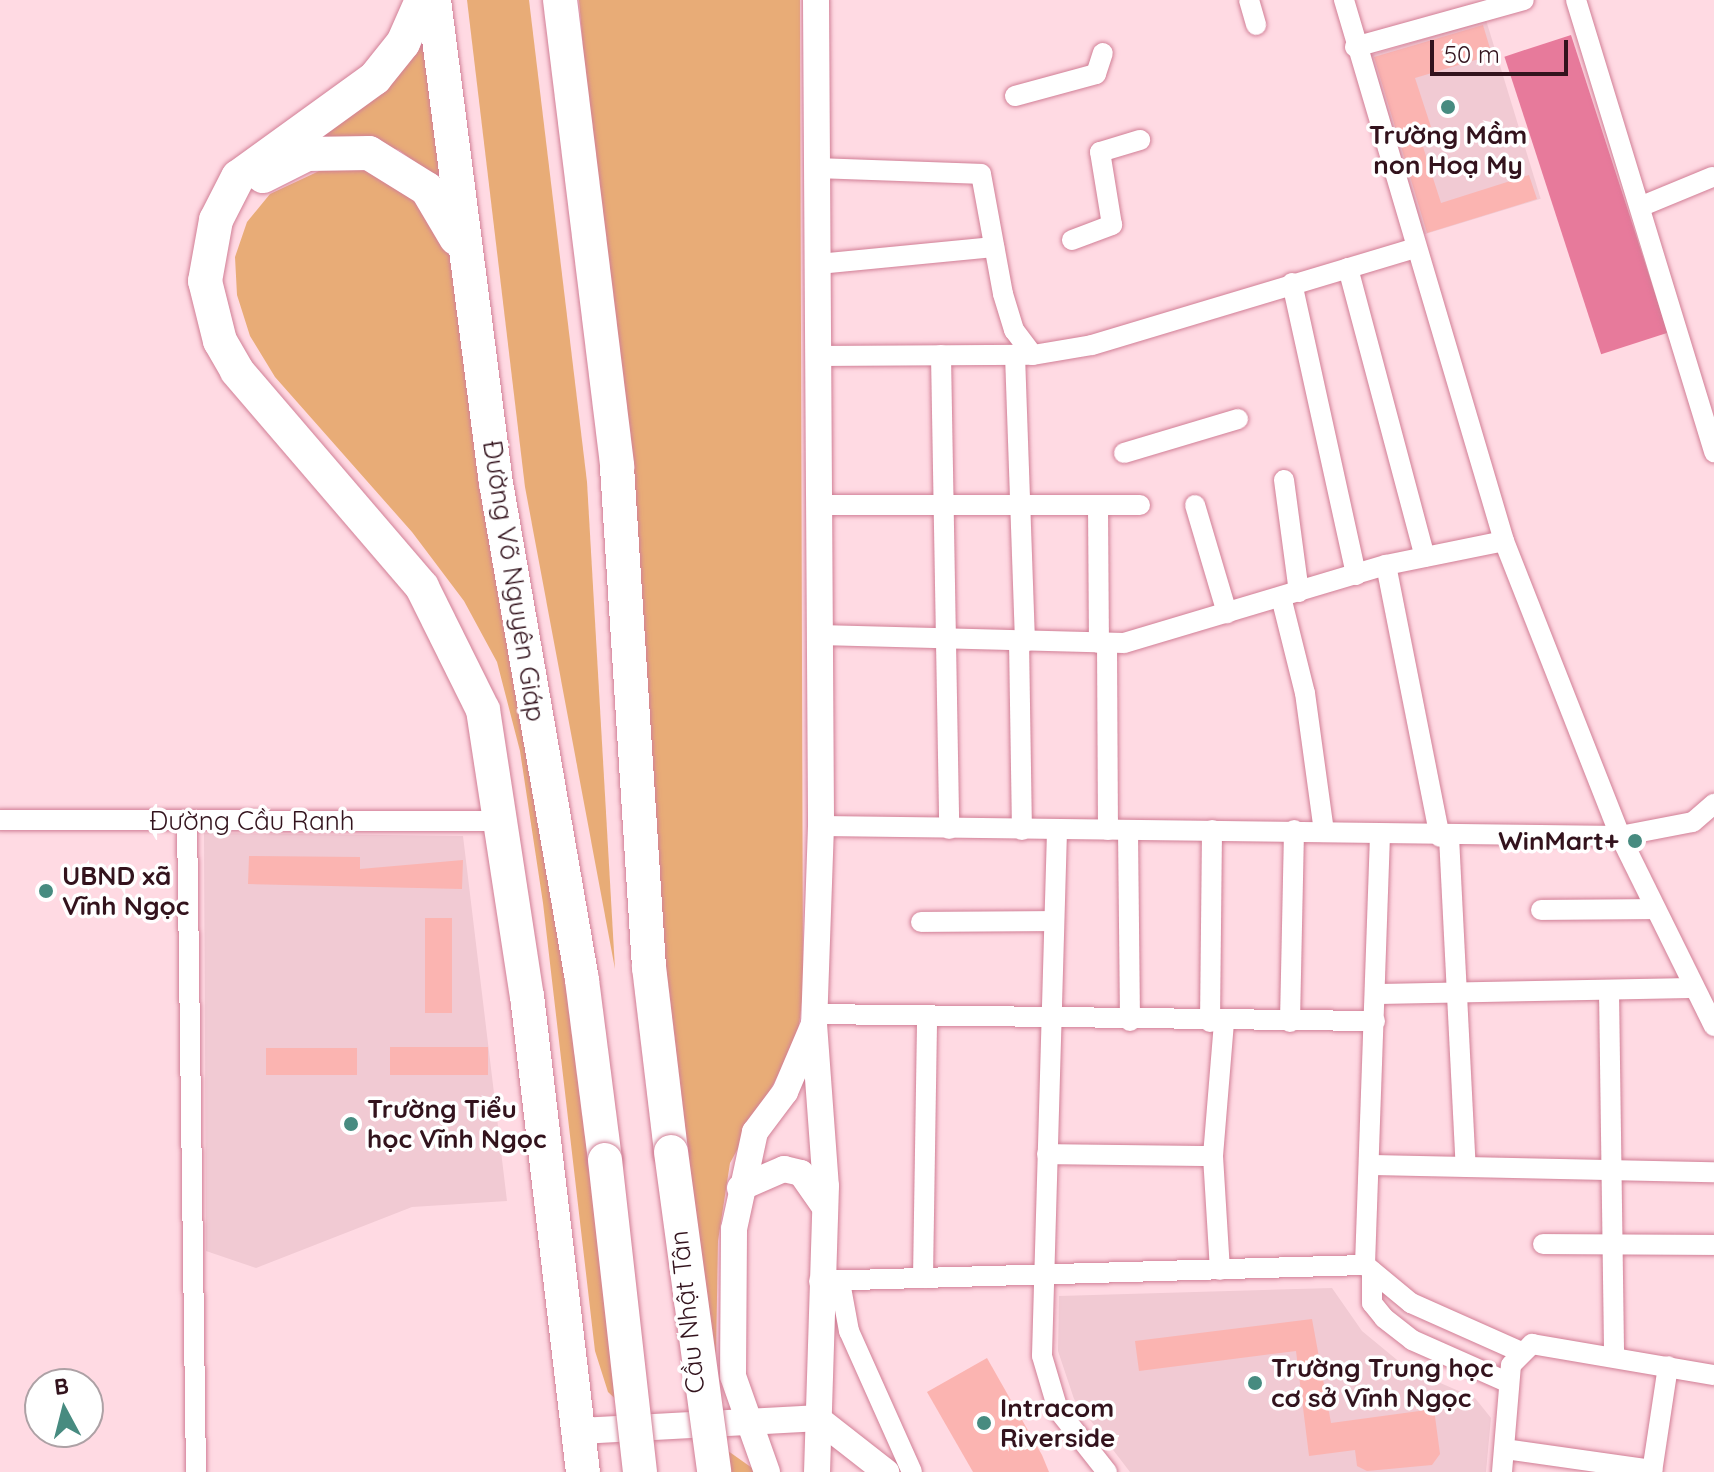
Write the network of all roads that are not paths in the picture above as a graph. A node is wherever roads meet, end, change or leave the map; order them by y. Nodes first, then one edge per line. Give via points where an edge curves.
1 (422, 0) edge
2 (434, 0) edge
3 (560, 0) edge
4 (568, 0) edge
5 (817, 0) edge
6 (1249, 0) edge
7 (1344, 0) edge
8 (1524, 0) edge
9 (1576, 0) edge
10 (1256, 25) dead end
11 (1355, 47) junction
12 (1103, 53) dead end
13 (571, 94) junction
14 (1015, 96) dead end
15 (1140, 140) dead end
16 (819, 168) junction
17 (1712, 177) dead end
18 (1642, 206) junction
19 (216, 220) junction
20 (1072, 240) dead end
21 (994, 247) junction
22 (1416, 248) junction
23 (818, 264) junction
24 (1348, 268) junction
25 (1292, 283) junction
26 (941, 355) junction
27 (1024, 355) junction
28 (817, 356) junction
29 (481, 368) junction
30 (1238, 419) dead end
31 (1713, 445) edge
32 (1124, 453) dead end
33 (1284, 480) dead end
34 (819, 505) junction
35 (946, 505) junction
36 (1019, 505) junction
37 (1098, 505) junction
38 (1140, 505) dead end
39 (1195, 505) dead end
40 (1504, 541) junction
41 (1425, 557) junction
42 (1386, 565) junction
43 (1356, 575) junction
44 (1290, 594) junction
45 (1227, 613) junction
46 (820, 635) junction
47 (950, 640) junction
48 (1022, 642) junction
49 (1103, 643) junction
50 (1714, 804) edge
51 (0, 820) edge
52 (187, 821) junction
53 (504, 821) junction
54 (821, 826) junction
55 (949, 829) junction
56 (1022, 830) junction
57 (1118, 830) junction
58 (1212, 830) junction
59 (1294, 830) junction
60 (1057, 831) junction
61 (1324, 832) junction
62 (1380, 835) junction
63 (1620, 836) junction
64 (1444, 837) junction
65 (1655, 909) junction
66 (1541, 910) dead end
67 (1052, 921) junction
68 (921, 922) dead end
69 (1694, 988) junction
70 (1609, 991) junction
71 (1376, 994) junction
72 (1461, 994) junction
73 (1712, 1018) edge
74 (815, 1019) junction
75 (927, 1019) junction
76 (1047, 1021) junction
77 (1130, 1021) junction
78 (1375, 1021) junction
79 (1217, 1022) junction
80 (1290, 1022) junction
81 (671, 1152) junction
82 (1047, 1154) junction
83 (1213, 1156) junction
84 (605, 1160) junction
85 (1371, 1165) junction
86 (1466, 1167) junction
87 (1614, 1170) junction
88 (1714, 1172) edge
89 (740, 1188) junction
90 (824, 1206) junction
91 (1543, 1244) dead end
92 (1614, 1244) junction
93 (1714, 1245) edge
94 (1369, 1268) junction
95 (1220, 1270) junction
96 (1041, 1277) junction
97 (923, 1278) junction
98 (829, 1282) junction
99 (1519, 1351) junction
100 (1614, 1356) junction
101 (1668, 1366) junction
102 (1714, 1375) edge
103 (733, 1376) junction
104 (1509, 1383) junction
105 (817, 1418) junction
106 (666, 1422) junction
107 (744, 1423) junction
108 (579, 1431) junction
109 (1505, 1449) junction
110 (1603, 1467) edge
111 (1652, 1471) edge
112 (196, 1472) edge
113 (583, 1472) edge
114 (630, 1472) edge
115 (640, 1472) edge
116 (705, 1472) edge
117 (714, 1472) edge
118 (767, 1472) edge
119 (817, 1472) edge
120 (886, 1472) edge
121 (912, 1472) edge
122 (1107, 1472) edge
123 (1502, 1472) edge

1 - 19 highway via 403,43 375,78 238,177
2 - 29 highway, Đường Võ Nguyên Giáp
3 - 13 highway
4 - 13 highway
5 - 16 street
6 - 10 street
7 - 11 street
8 - 11 street
9 - 18 street
11 - 22 street
12 - 14 street via 1096,74
13 - 81 highway via 617,467 649,967
15 - 20 street via 1100,152 1112,225
16 - 21 street via 981,174
16 - 23 street
17 - 18 street
18 - 31 street
19 - 29 highway via 258,180 307,154 336,148 387,160 445,210 458,243
19 - 53 highway via 205,281 220,341 245,381 442,618 483,710
21 - 23 street
21 - 27 street
22 - 24 street
22 - 40 street
23 - 28 street
24 - 25 street
24 - 41 street
25 - 27 street via 1092,345
25 - 43 street
26 - 27 street
26 - 28 street
26 - 35 street
27 - 36 street
28 - 34 street
29 - 84 highway, Đường Võ Nguyên Giáp
30 - 32 street
33 - 44 street
34 - 35 street
34 - 46 street
35 - 36 street
35 - 47 street
36 - 37 street
36 - 48 street
37 - 38 street
37 - 49 street
39 - 45 street
40 - 41 street
40 - 63 street
41 - 42 street
42 - 43 street
42 - 64 street
43 - 44 street
44 - 45 street
44 - 61 street
45 - 49 street
46 - 47 street
46 - 54 street
47 - 48 street
47 - 55 street
48 - 49 street
48 - 56 street
49 - 57 street
50 - 63 street via 1693,822
51 - 52 street, Đường Cầu Ranh
52 - 53 street, Đường Cầu Ranh
52 - 112 street
53 - 108 highway
54 - 55 street
54 - 74 street
55 - 56 street
56 - 60 street
57 - 58 street
57 - 60 street
57 - 77 street
58 - 59 street
58 - 79 street
59 - 61 street
59 - 80 street
60 - 67 street
61 - 62 street
62 - 64 street
62 - 71 street
63 - 64 street
63 - 65 street
64 - 72 street
65 - 66 street
65 - 69 street
67 - 68 street
67 - 76 street
69 - 70 street
69 - 73 street
70 - 72 street
70 - 87 street
71 - 72 street
71 - 78 street
72 - 86 street
74 - 75 street
74 - 89 street via 785,1092 755,1132
74 - 90 street
75 - 76 street
75 - 97 street
76 - 77 street
76 - 82 street
77 - 79 street
78 - 80 street
78 - 85 street
79 - 80 street
79 - 83 street
81 - 116 highway, Cầu Nhật Tân, bridge
81 - 117 highway, bridge
82 - 83 street
82 - 96 street
83 - 95 street
84 - 114 highway, bridge
84 - 115 highway, bridge
85 - 86 street
85 - 94 street
86 - 87 street
87 - 88 street
87 - 92 street
89 - 90 street via 784,1169 801,1173
89 - 103 street
90 - 98 street
91 - 92 street
92 - 93 street
92 - 100 street
94 - 95 street
94 - 99 street via 1411,1303
94 - 104 street via 1372,1303 1384,1318 1412,1340
95 - 96 street
96 - 97 street
96 - 122 street via 1050,1388 1058,1410
97 - 98 street
98 - 105 street
98 - 121 street
99 - 100 street via 1545,1344
99 - 104 street
100 - 101 street
101 - 102 street
101 - 111 street
103 - 106 street
103 - 107 street
104 - 109 street
105 - 107 street
105 - 119 street
105 - 120 street
106 - 107 street
106 - 108 street
107 - 118 street
108 - 113 highway
109 - 110 street
109 - 123 street
110 - 111 street

